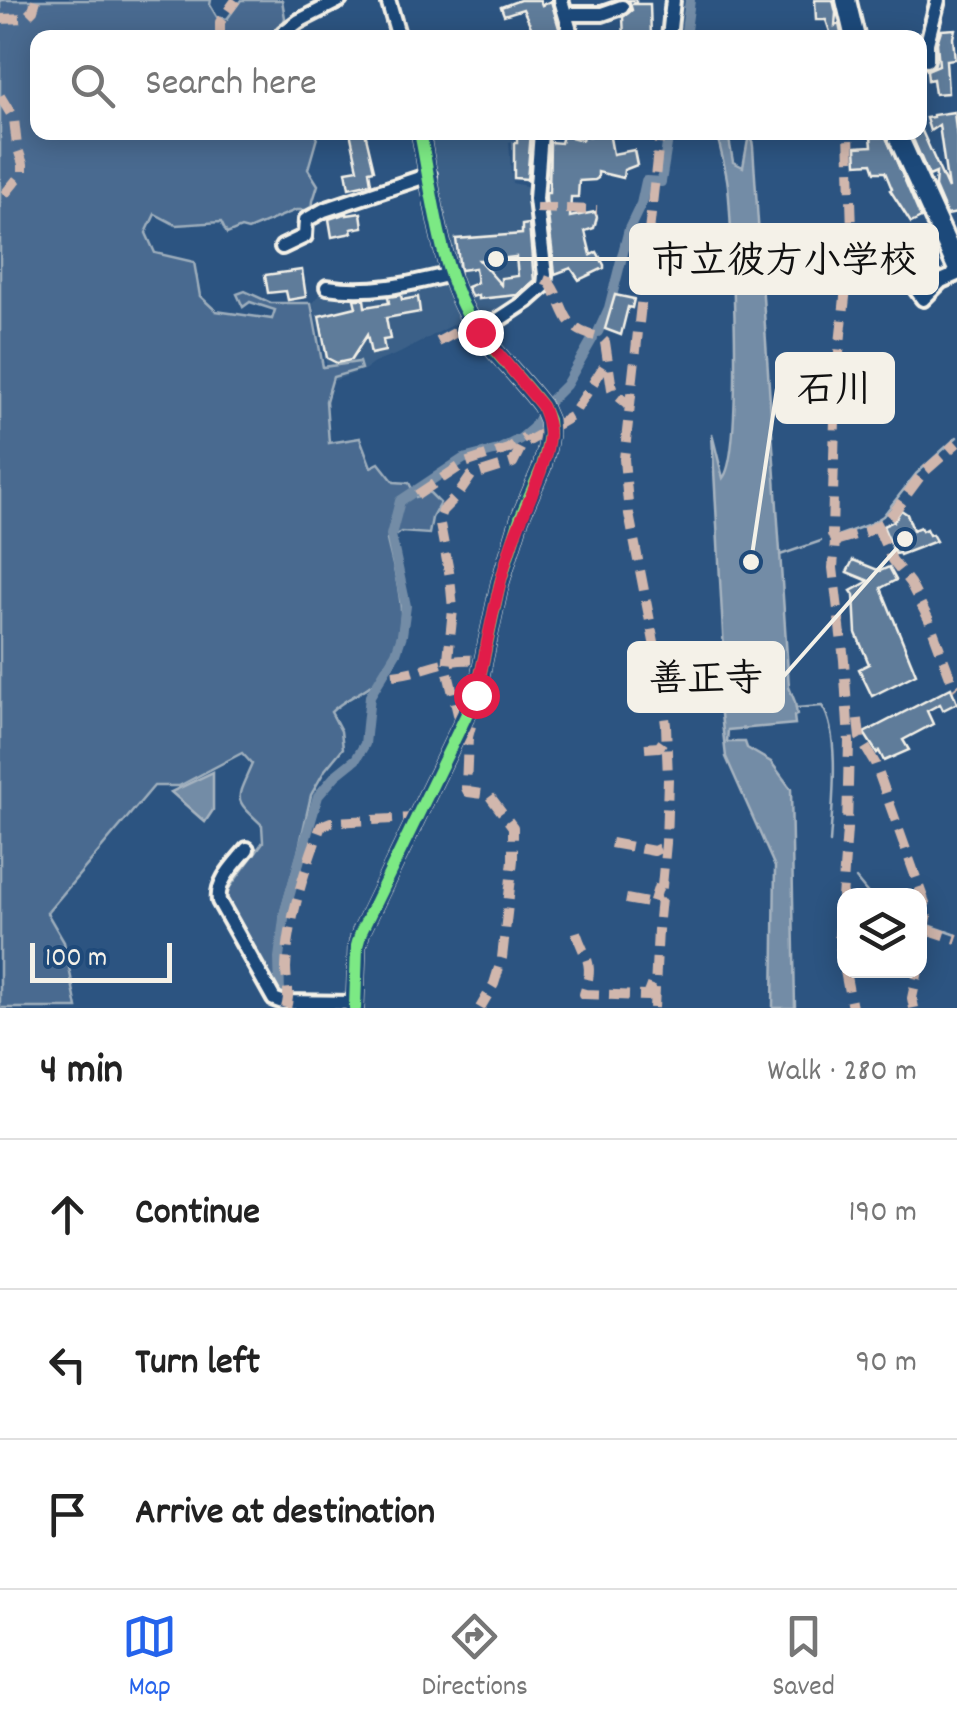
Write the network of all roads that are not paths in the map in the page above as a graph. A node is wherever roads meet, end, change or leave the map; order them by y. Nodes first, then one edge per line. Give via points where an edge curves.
1 (340, 0) edge
2 (388, 0) edge
3 (561, 0) edge
4 (673, 0) edge
5 (846, 0) edge
6 (938, 0) edge
7 (622, 8) dead end
8 (566, 16) junction
9 (288, 30) edge
10 (397, 30) edge
11 (570, 30) edge
12 (670, 30) edge
13 (853, 30) edge
14 (927, 60) dead end
15 (422, 140) edge
16 (540, 140) edge
17 (900, 140) edge
18 (429, 175) junction
19 (282, 247) dead end
20 (957, 271) edge
21 (451, 274) junction
22 (908, 278) dead end
23 (328, 287) dead end
24 (480, 332) junction
25 (247, 849) dead end
26 (355, 1006) edge

1 - 9 street
2 - 10 street
3 - 8 street
4 - 12 street
5 - 13 highway
6 - 14 street
7 - 8 street
8 - 11 street
15 - 18 street
16 - 24 street via 536,199 544,286
17 - 20 highway
18 - 19 street via 324,210 306,220 305,236
18 - 21 street
20 - 22 street via 923,299
21 - 23 street via 380,288
21 - 24 street
24 - 26 street via 542,406 547,447 500,583 476,695 361,932
25 - 26 street via 222,882 219,901 274,999

